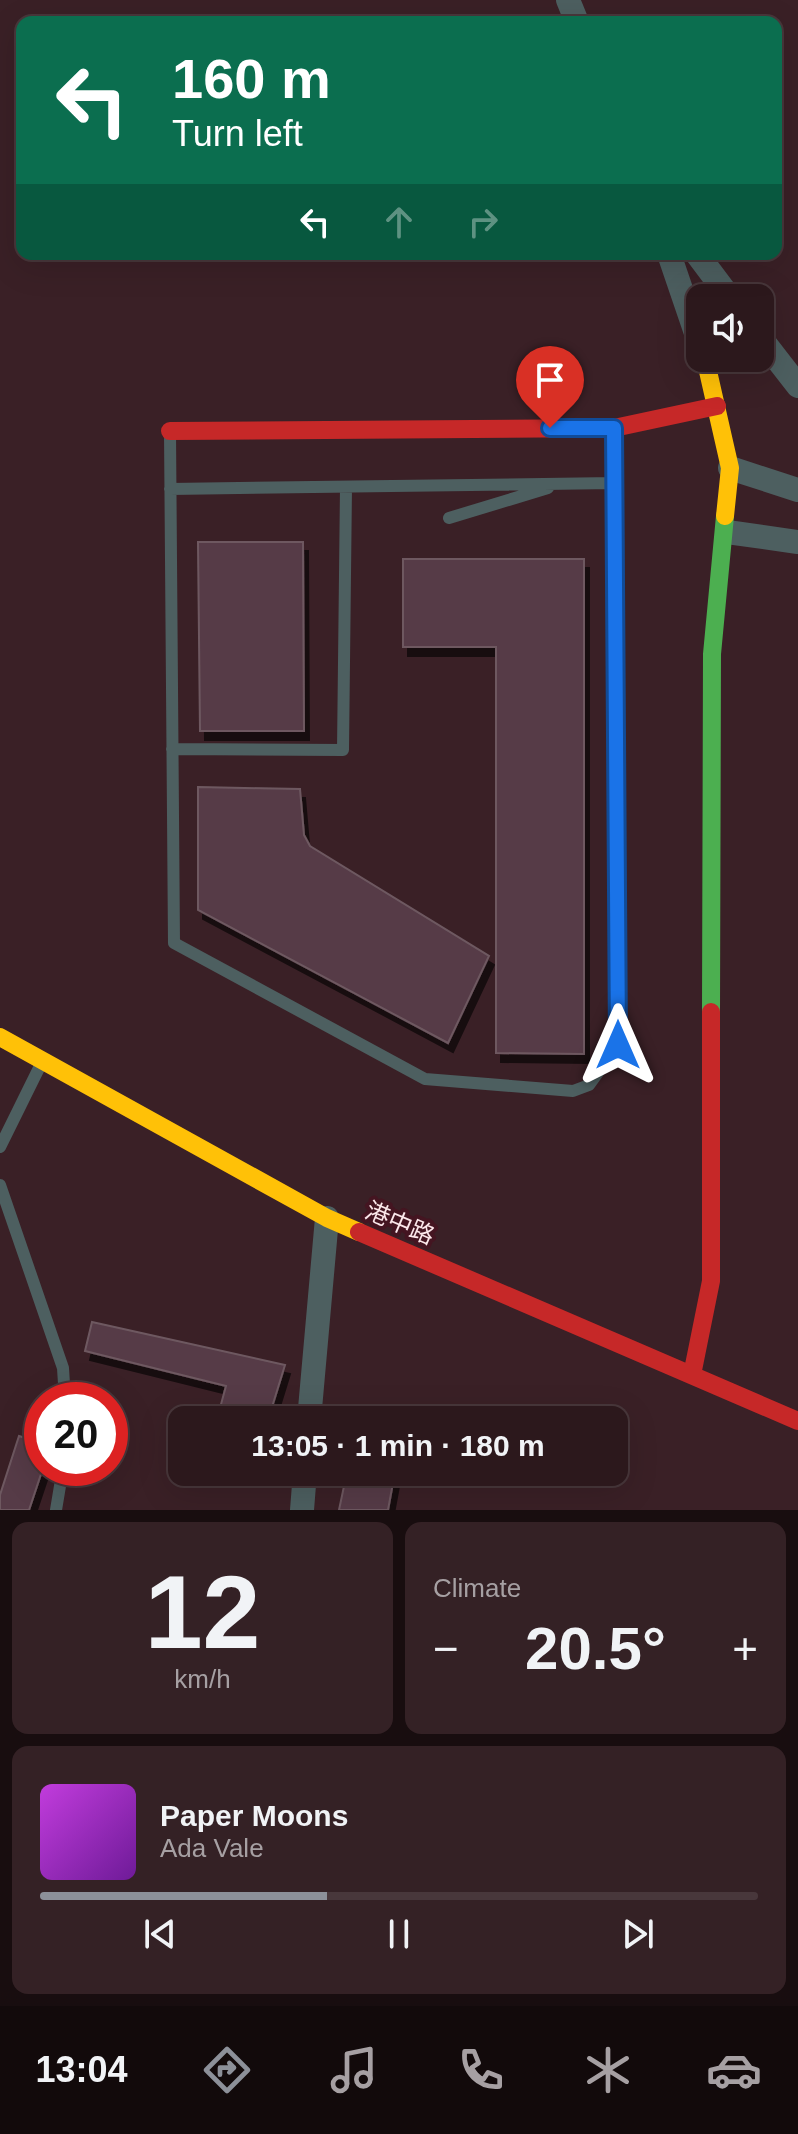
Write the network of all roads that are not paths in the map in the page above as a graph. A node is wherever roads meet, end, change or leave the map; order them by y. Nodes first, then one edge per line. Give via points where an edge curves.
1 (671, 260) edge
2 (702, 260) edge
3 (720, 284) edge
4 (686, 304) edge
5 (774, 355) edge
6 (708, 372) edge
7 (798, 386) edge
8 (717, 406) junction
9 (614, 428) junction
10 (170, 431) joint
11 (730, 468) junction
12 (614, 483) junction
13 (562, 484) junction
14 (346, 487) junction
15 (170, 489) junction
16 (798, 490) edge
17 (449, 518) dead end
18 (727, 532) junction
19 (798, 542) edge
20 (172, 749) junction
21 (0, 1037) edge
22 (42, 1062) junction
23 (0, 1147) edge
24 (0, 1185) edge
25 (327, 1218) junction
26 (692, 1375) junction
27 (64, 1382) edge
28 (310, 1406) edge
29 (798, 1421) edge
30 (60, 1486) edge
31 (304, 1486) edge
32 (56, 1510) edge
33 (302, 1510) edge

1 - 4 street
2 - 3 street
5 - 7 street
6 - 8 street
8 - 9 street
8 - 11 street
9 - 10 street
9 - 12 lane
10 - 15 lane
11 - 16 street
11 - 18 street
12 - 13 lane
12 - 20 lane via 618,1045 589,1085 573,1091 425,1079 174,943
13 - 14 lane
13 - 17 lane
14 - 15 lane
14 - 20 lane via 343,750
15 - 20 lane
18 - 19 street
18 - 26 street via 712,654 711,1281
21 - 22 street, 港中路
22 - 23 lane
22 - 25 street, 港中路
24 - 27 lane
25 - 26 street, 港中路
25 - 28 street
26 - 29 street, 港中路
30 - 32 lane
31 - 33 street

